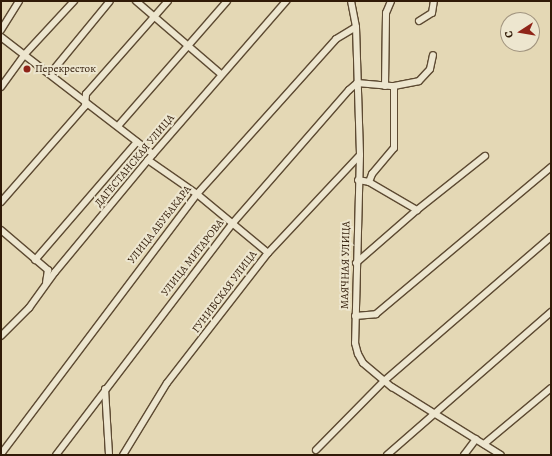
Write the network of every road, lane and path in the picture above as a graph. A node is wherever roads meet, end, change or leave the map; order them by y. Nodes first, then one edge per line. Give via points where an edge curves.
1 (18, 1) edge
2 (74, 1) edge
3 (110, 1) edge
4 (136, 1) edge
5 (168, 1) edge
6 (227, 1) edge
7 (286, 1) edge
8 (351, 1) edge
9 (391, 1) edge
10 (434, 1) edge
11 (156, 16) junction
12 (419, 21) dead end
13 (356, 27) junction
14 (1, 30) edge
15 (1, 37) edge
16 (188, 45) junction
17 (24, 55) junction
18 (432, 55) dead end
19 (50, 74) junction
20 (221, 74) junction
21 (357, 83) junction
22 (385, 86) junction
23 (394, 86) junction
24 (1, 87) edge
25 (84, 100) junction
26 (118, 126) junction
27 (137, 142) junction
28 (153, 154) junction
29 (360, 154) junction
30 (485, 156) dead end
31 (148, 160) junction
32 (551, 167) edge
33 (358, 180) junction
34 (369, 182) junction
35 (197, 194) junction
36 (1, 202) edge
37 (417, 210) junction
38 (232, 224) junction
39 (1, 230) edge
40 (551, 237) edge
41 (268, 253) junction
42 (35, 260) junction
43 (356, 263) junction
44 (43, 290) junction
45 (551, 312) edge
46 (355, 316) junction
47 (1, 336) edge
48 (384, 381) junction
49 (551, 388) edge
50 (105, 389) junction
51 (434, 412) junction
52 (476, 439) junction
53 (484, 444) junction
54 (316, 450) dead end
55 (1, 454) edge
56 (56, 455) edge
57 (109, 455) edge
58 (123, 455) edge
59 (387, 455) edge
60 (464, 455) edge
61 (501, 455) edge

1 - 14 street
2 - 17 street
3 - 19 street
4 - 11 street
5 - 11 street
6 - 16 street
7 - 20 street, ДАГЕСТАНСКАЯ УЛИЦА
8 - 13 street, МАЯЧНАЯ УЛИЦА
9 - 22 street via 386,13
10 - 12 street via 432,13
11 - 16 street
11 - 25 street
13 - 21 street, МАЯЧНАЯ УЛИЦА
13 - 35 street, УЛИЦА АБУБАКАРА via 336,39
15 - 17 street
16 - 20 street
16 - 26 street
17 - 19 street
17 - 24 street
18 - 23 street via 430,69 422,79
19 - 25 street
20 - 28 street, ДАГЕСТАНСКАЯ УЛИЦА
21 - 22 street
21 - 29 street, МАЯЧНАЯ УЛИЦА
21 - 38 street, УЛИЦА МИТАРОВА
22 - 23 street
23 - 34 street via 394,148
25 - 26 street
25 - 36 street via 84,106
26 - 27 street
27 - 28 street
27 - 42 street
28 - 31 street, ДАГЕСТАНСКАЯ УЛИЦА
29 - 33 street, МАЯЧНАЯ УЛИЦА
29 - 41 street, ГУНИБСКАЯ УЛИЦА
30 - 37 street
31 - 35 street
31 - 44 street, ДАГЕСТАНСКАЯ УЛИЦА
32 - 46 street via 376,314
33 - 34 street
33 - 43 street, МАЯЧНАЯ УЛИЦА
34 - 37 street
35 - 38 street
35 - 55 street, УЛИЦА АБУБАКАРА
37 - 43 street
38 - 41 street
38 - 50 street, УЛИЦА МИТАРОВА
39 - 42 street
40 - 48 street
41 - 58 street, ГУНИБСКАЯ УЛИЦА via 167,383
42 - 44 street via 48,270
43 - 46 street, МАЯЧНАЯ УЛИЦА
44 - 47 street, ДАГЕСТАНСКАЯ УЛИЦА
45 - 51 street
46 - 48 street, МАЯЧНАЯ УЛИЦА via 358,354
48 - 51 street, МАЯЧНАЯ УЛИЦА
48 - 54 street
49 - 53 street
50 - 56 street, УЛИЦА МИТАРОВА
50 - 57 street
51 - 52 street, МАЯЧНАЯ УЛИЦА
51 - 59 street
52 - 53 street, МАЯЧНАЯ УЛИЦА
52 - 60 street
53 - 61 street, МАЯЧНАЯ УЛИЦА

